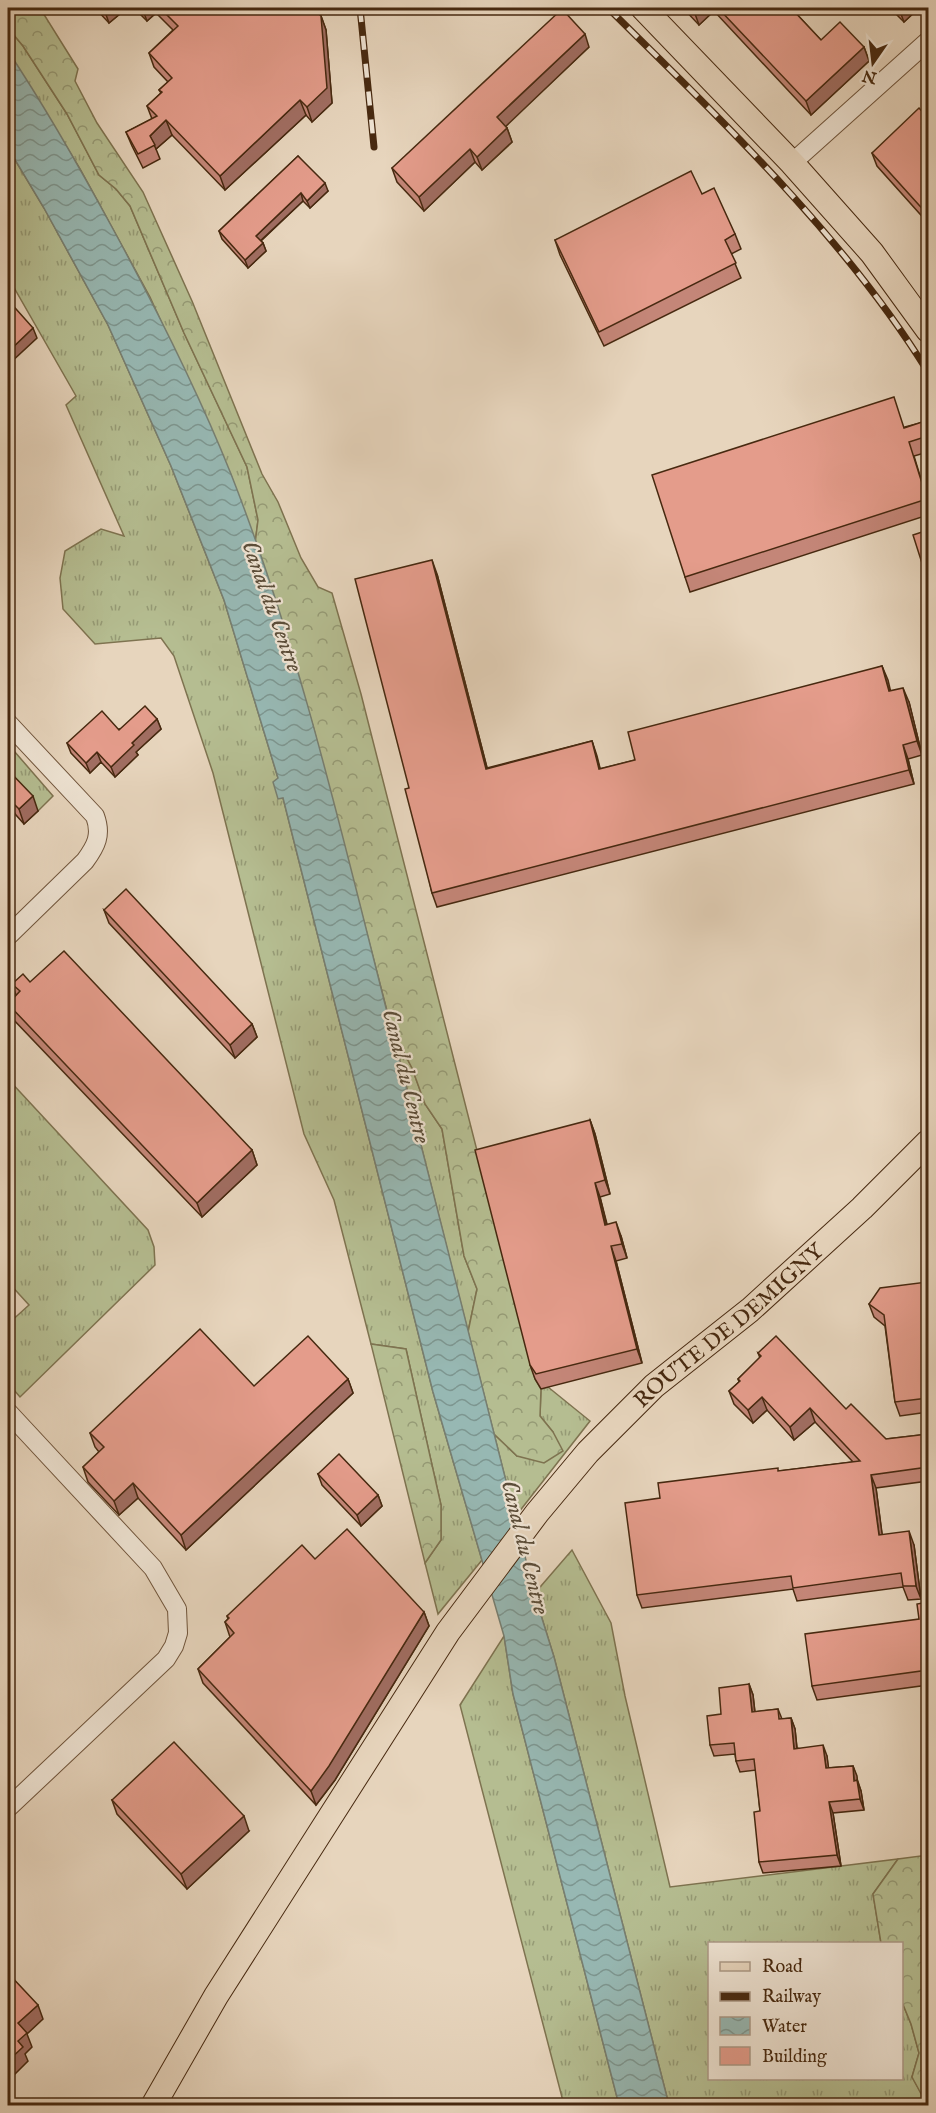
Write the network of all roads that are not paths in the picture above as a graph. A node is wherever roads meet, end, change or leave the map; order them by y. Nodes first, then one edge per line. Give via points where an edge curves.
1 (643, 8) edge
2 (928, 41) edge
3 (792, 163) junction
4 (928, 330) edge
5 (8, 723) edge
6 (8, 936) edge
7 (928, 1142) edge
8 (10, 1420) edge
9 (8, 1808) edge
10 (154, 2101) edge

1 - 3 main road
2 - 3 street
3 - 4 main road via 872,253
5 - 6 street via 95,816 99,827 95,848 85,861
7 - 10 main road, ROUTE DE DEMIGNY via 750,1310 654,1386 588,1452 537,1513 462,1611 351,1781
8 - 9 street via 153,1568 177,1609 178,1633 166,1659

